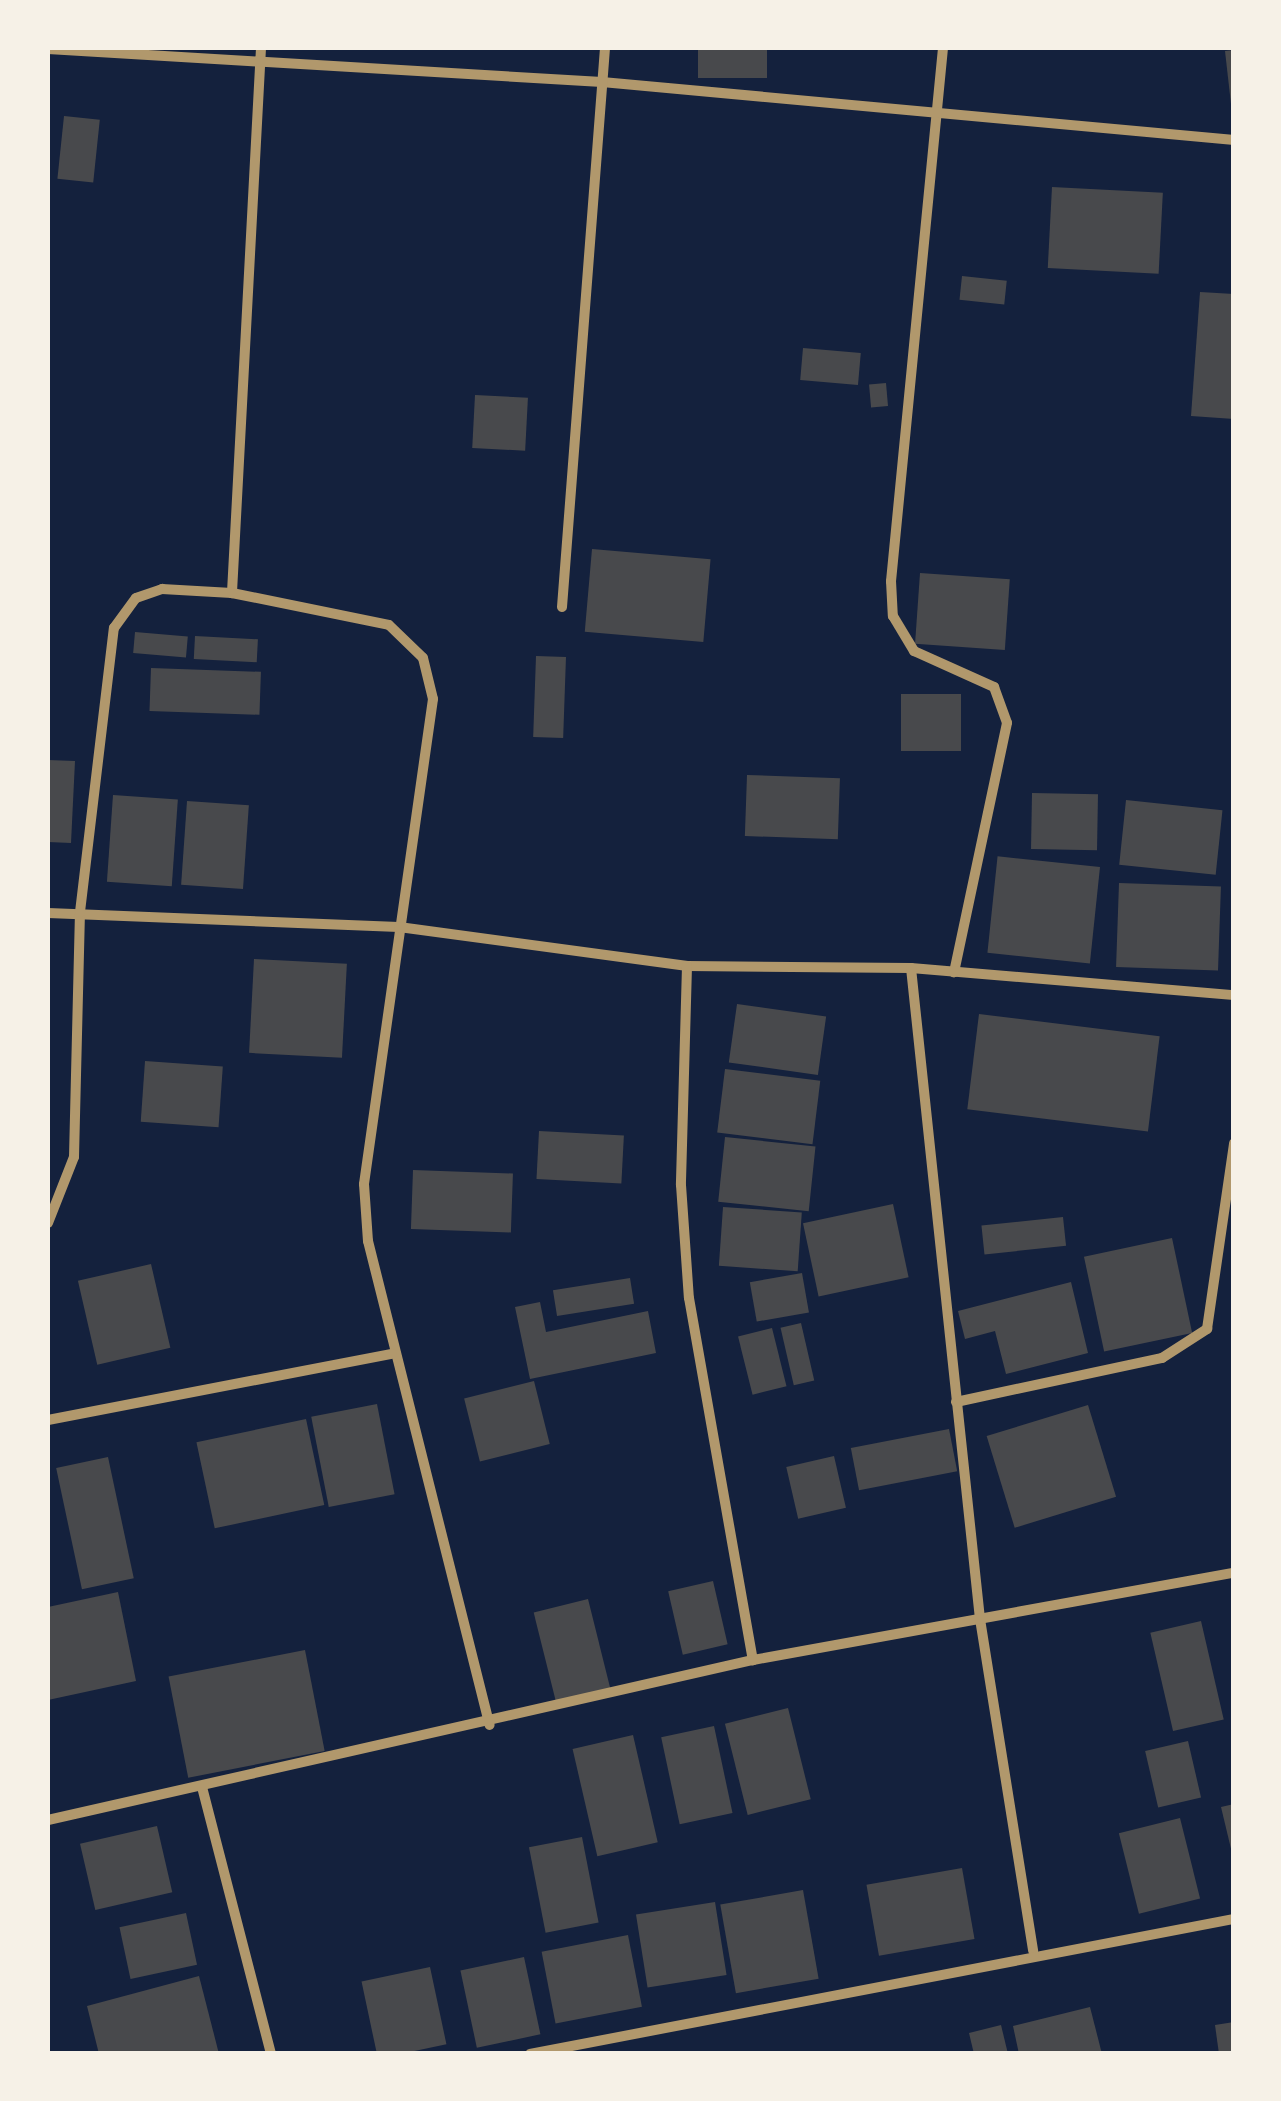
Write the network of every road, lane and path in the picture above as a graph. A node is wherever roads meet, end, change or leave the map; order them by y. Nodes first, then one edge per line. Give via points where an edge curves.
1 (604, 48) edge
2 (943, 48) edge
3 (48, 49) edge
4 (260, 53) edge
5 (602, 82) junction
6 (938, 119) junction
7 (1234, 140) edge
8 (232, 593) junction
9 (562, 606) dead end
10 (80, 912) junction
11 (48, 913) edge
12 (399, 927) junction
13 (687, 966) junction
14 (911, 968) junction
15 (954, 972) junction
16 (1234, 995) edge
17 (1234, 1143) edge
18 (48, 1222) edge
19 (392, 1354) junction
20 (956, 1402) junction
21 (48, 1420) edge
22 (1234, 1574) edge
23 (980, 1619) junction
24 (754, 1660) junction
25 (490, 1725) junction
26 (202, 1787) junction
27 (48, 1820) edge
28 (1234, 1919) edge
29 (1033, 1950) junction
30 (271, 2054) edge
31 (530, 2054) edge

1 - 5 street
2 - 6 street
3 - 4 street
4 - 5 street
4 - 8 street
5 - 6 street
5 - 9 street
6 - 7 street
6 - 15 street via 893,616 914,651 994,686 1007,723
8 - 10 street via 162,589 136,598 114,628
8 - 12 street via 389,625 424,658 433,699
10 - 11 street
10 - 12 street
10 - 18 street via 74,1157
12 - 13 street
12 - 19 street via 364,1184
13 - 14 street
13 - 24 street via 681,1185 689,1298
14 - 15 street
14 - 20 street
15 - 16 street
17 - 20 street via 1206,1329 1162,1358
19 - 21 street
19 - 25 street
20 - 23 street
22 - 23 street
23 - 24 street
23 - 29 street
24 - 25 street
25 - 26 street
26 - 27 street
26 - 30 street
28 - 29 street
29 - 31 street

